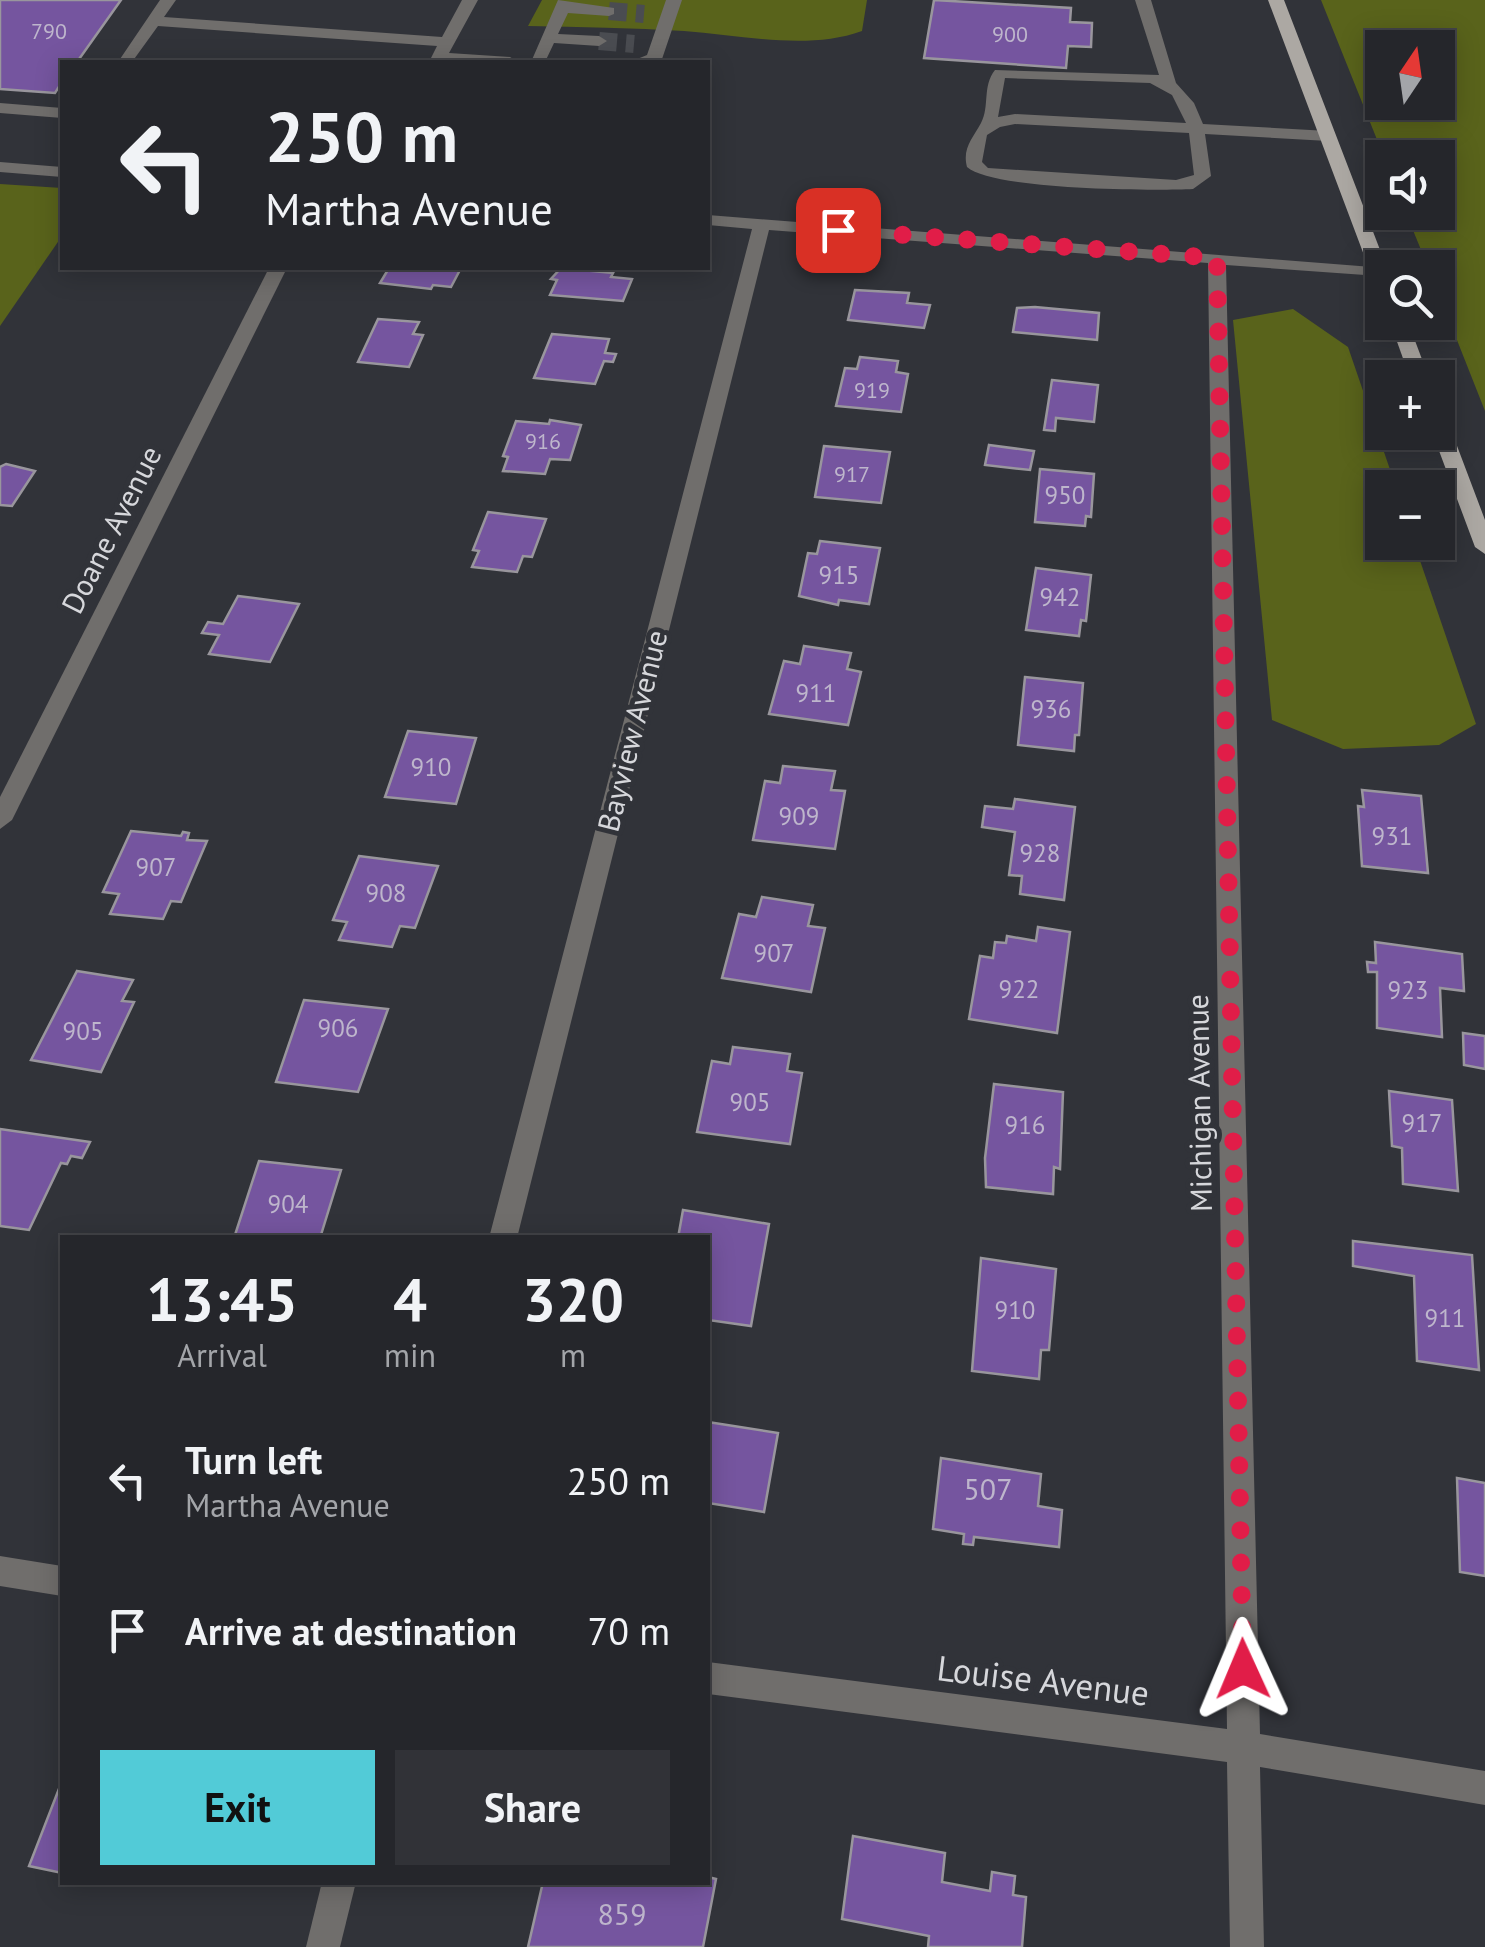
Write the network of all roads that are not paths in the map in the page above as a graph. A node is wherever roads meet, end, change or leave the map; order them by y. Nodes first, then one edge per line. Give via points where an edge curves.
1 (168, 0) edge
2 (470, 0) edge
3 (1143, 0) edge
4 (1276, 0) edge
5 (564, 4) edge
6 (667, 10) edge
7 (609, 11) tunnel mouth
8 (154, 21) junction
9 (552, 32) junction
10 (602, 35) tunnel mouth
11 (637, 38) tunnel mouth
12 (661, 40) junction
13 (440, 54) edge
14 (126, 60) edge
15 (492, 60) edge
16 (539, 60) edge
17 (648, 60) edge
18 (1169, 82) junction
19 (0, 108) edge
20 (60, 113) edge
21 (989, 123) junction
22 (1196, 127) junction
23 (1328, 136) junction
24 (0, 167) edge
25 (60, 172) edge
26 (710, 220) edge
27 (762, 224) junction
28 (1371, 250) edge
29 (1217, 258) junction
30 (277, 270) edge
31 (1365, 273) edge
32 (1449, 450) edge
33 (1485, 547) edge
34 (0, 820) edge
35 (504, 1235) edge
36 (0, 1571) edge
37 (60, 1581) edge
38 (710, 1678) edge
39 (1244, 1748) junction
40 (1485, 1788) edge
41 (338, 1885) edge
42 (323, 1947) edge
43 (1247, 1947) edge

1 - 8 street
2 - 13 street
3 - 18 street
4 - 23 main road
5 - 7 street
5 - 9 street
6 - 12 street
8 - 13 street
8 - 14 street
9 - 10 street
9 - 16 street
11 - 12 street
12 - 17 street
13 - 15 street
18 - 21 street via 1001,74
18 - 22 street via 1180,88
19 - 20 street
21 - 22 street
21 - 22 street via 978,134 973,163 983,172 1176,185 1204,176
22 - 23 street
23 - 28 main road
24 - 25 street
26 - 27 street
27 - 29 street
27 - 35 street, Bayview Avenue
29 - 31 street
29 - 39 street, Michigan Avenue
30 - 34 street, Doane Avenue
32 - 33 main road
36 - 37 street
38 - 39 street, Louise Avenue
39 - 40 street, Louise Avenue
39 - 43 street, Michigan Avenue
41 - 42 street

